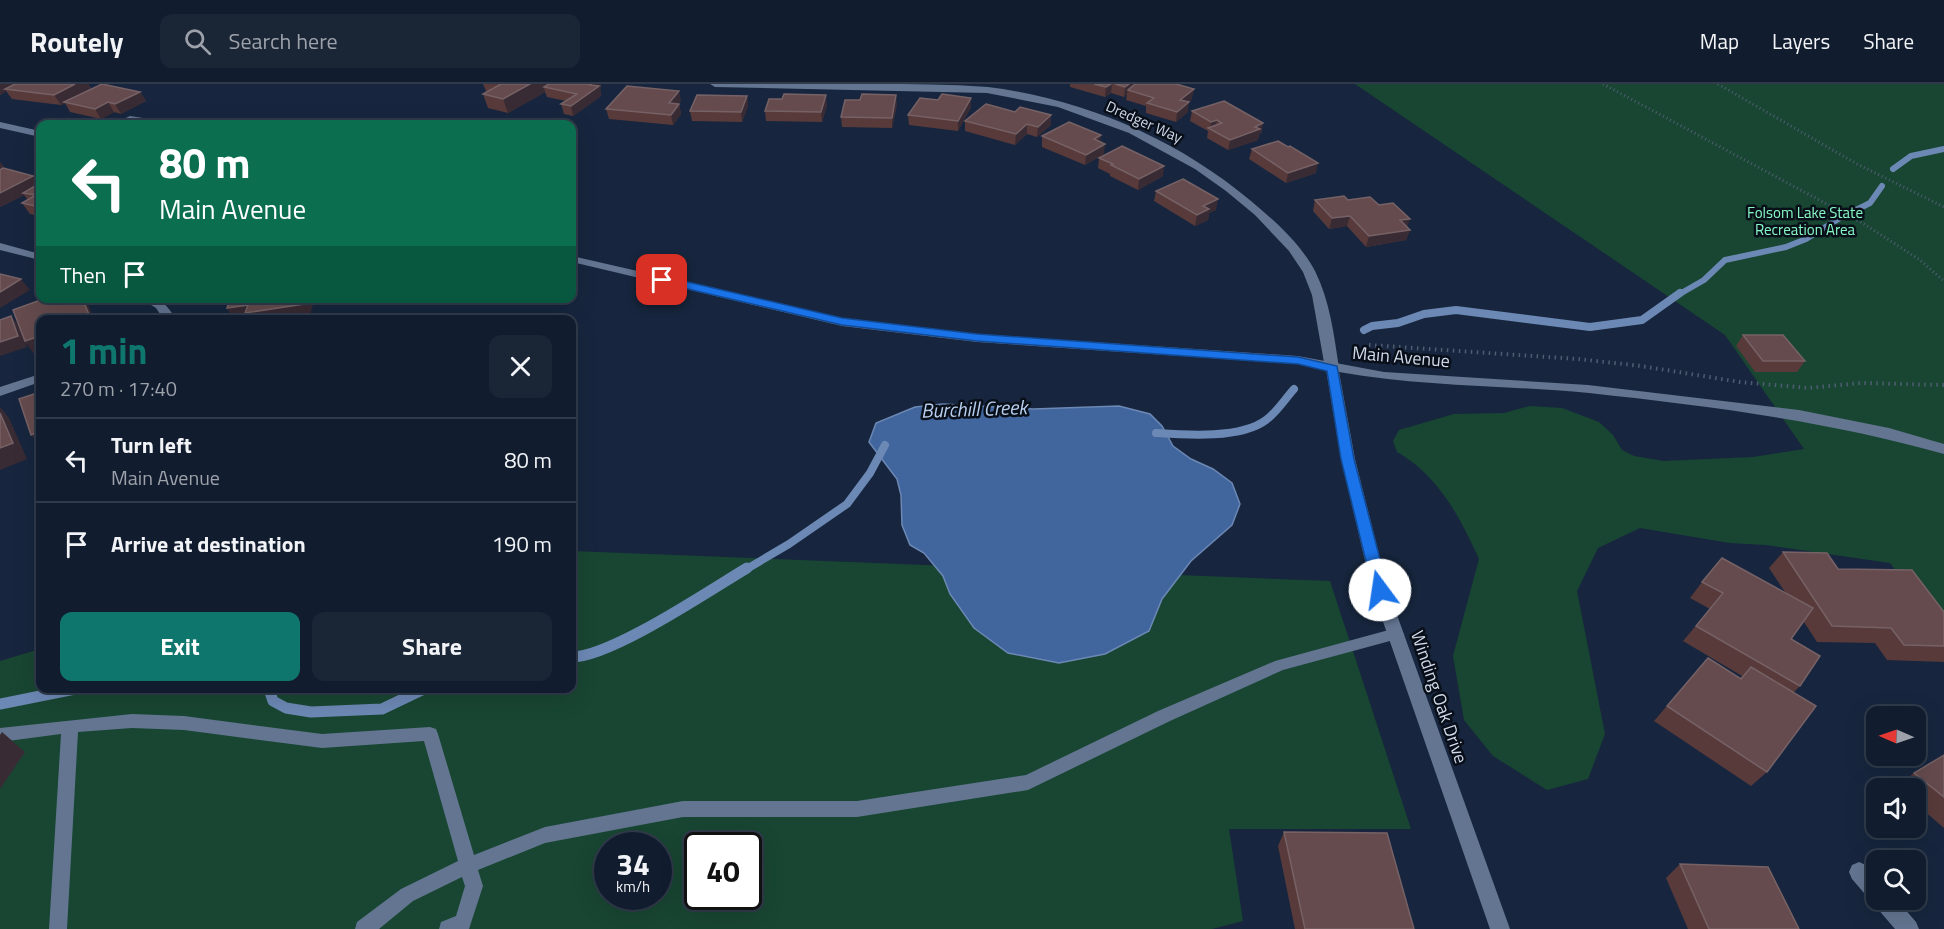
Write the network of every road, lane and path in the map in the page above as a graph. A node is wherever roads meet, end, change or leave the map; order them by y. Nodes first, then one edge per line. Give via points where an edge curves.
1 (715, 84) edge
2 (1603, 84) edge
3 (1718, 84) edge
4 (0, 125) edge
5 (36, 133) edge
6 (1944, 207) edge
7 (0, 246) edge
8 (36, 256) edge
9 (576, 260) edge
10 (1944, 281) edge
11 (156, 303) edge
12 (167, 315) edge
13 (1370, 345) dead end
14 (1332, 368) junction
15 (36, 379) edge
16 (1944, 385) edge
17 (0, 392) edge
18 (1944, 449) edge
19 (1396, 634) junction
20 (70, 726) junction
21 (0, 735) edge
22 (469, 865) junction
23 (1859, 872) dead end
24 (1866, 880) edge
25 (1892, 910) edge
26 (58, 929) edge
27 (364, 929) edge
28 (448, 929) edge
29 (1500, 929) edge
30 (1909, 929) edge

1 - 14 street, Dredger Way via 989,90 1086,112 1159,142 1235,191 1293,249 1309,272 1323,312
2 - 10 path via 1864,224 1920,260
3 - 6 path via 1857,164
4 - 5 street
7 - 8 street
9 - 14 street, Main Avenue via 842,322 977,338 1298,360
11 - 12 street
13 - 16 path via 1578,359 1809,388 1861,382
14 - 18 street, Main Avenue via 1384,376 1588,389 1799,415 1889,433
14 - 19 street, Winding Oak Drive via 1348,459 1380,590
15 - 17 street
19 - 22 lane via 1280,665 1028,782 857,809 683,809 545,836
19 - 29 street, Winding Oak Drive
20 - 21 lane
20 - 22 lane via 132,721 184,723 322,741 430,734
20 - 26 lane
22 - 27 lane via 407,895
22 - 28 lane via 474,886 464,922
23 - 24 street
25 - 30 street

